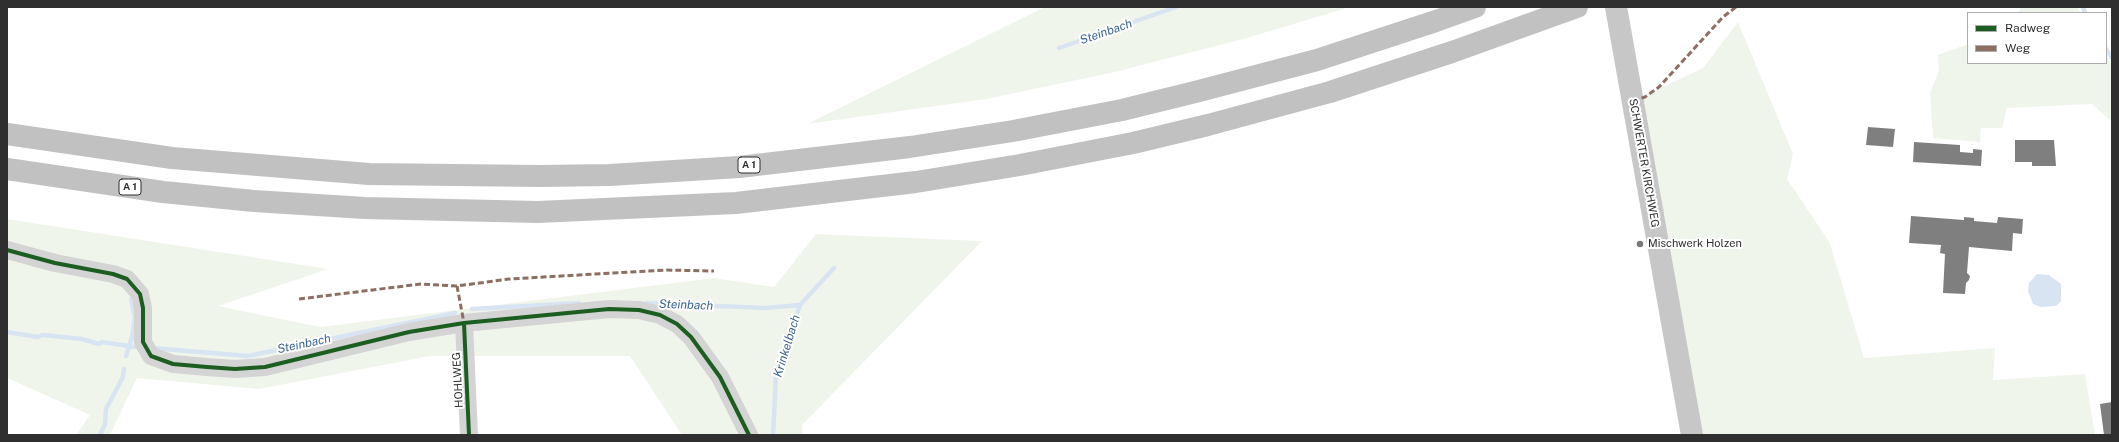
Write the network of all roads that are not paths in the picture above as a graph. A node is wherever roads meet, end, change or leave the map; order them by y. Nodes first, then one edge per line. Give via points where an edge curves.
1 (1475, 7) edge
2 (1577, 7) edge
3 (1616, 7) edge
4 (7, 134) edge
5 (7, 170) edge
6 (7, 250) edge
7 (464, 324) junction
8 (1689, 434) edge
9 (469, 435) edge
10 (749, 435) edge

1 - 4 highway, A 1 via 1317,60 1122,110 1013,131 903,148 739,166 617,175 369,174 172,158
2 - 5 highway, A 1 via 1330,92 1208,125 1020,165 916,182 744,202 538,212 365,208 170,193
3 - 8 main road, SCHWERTER KIRCHWEG
6 - 7 street via 127,279 140,294 144,308 142,342 151,356 173,364 235,369 264,367 409,332
7 - 9 street, HOHLWEG
7 - 10 street via 609,309 639,310 660,315 677,324 691,337 720,377

